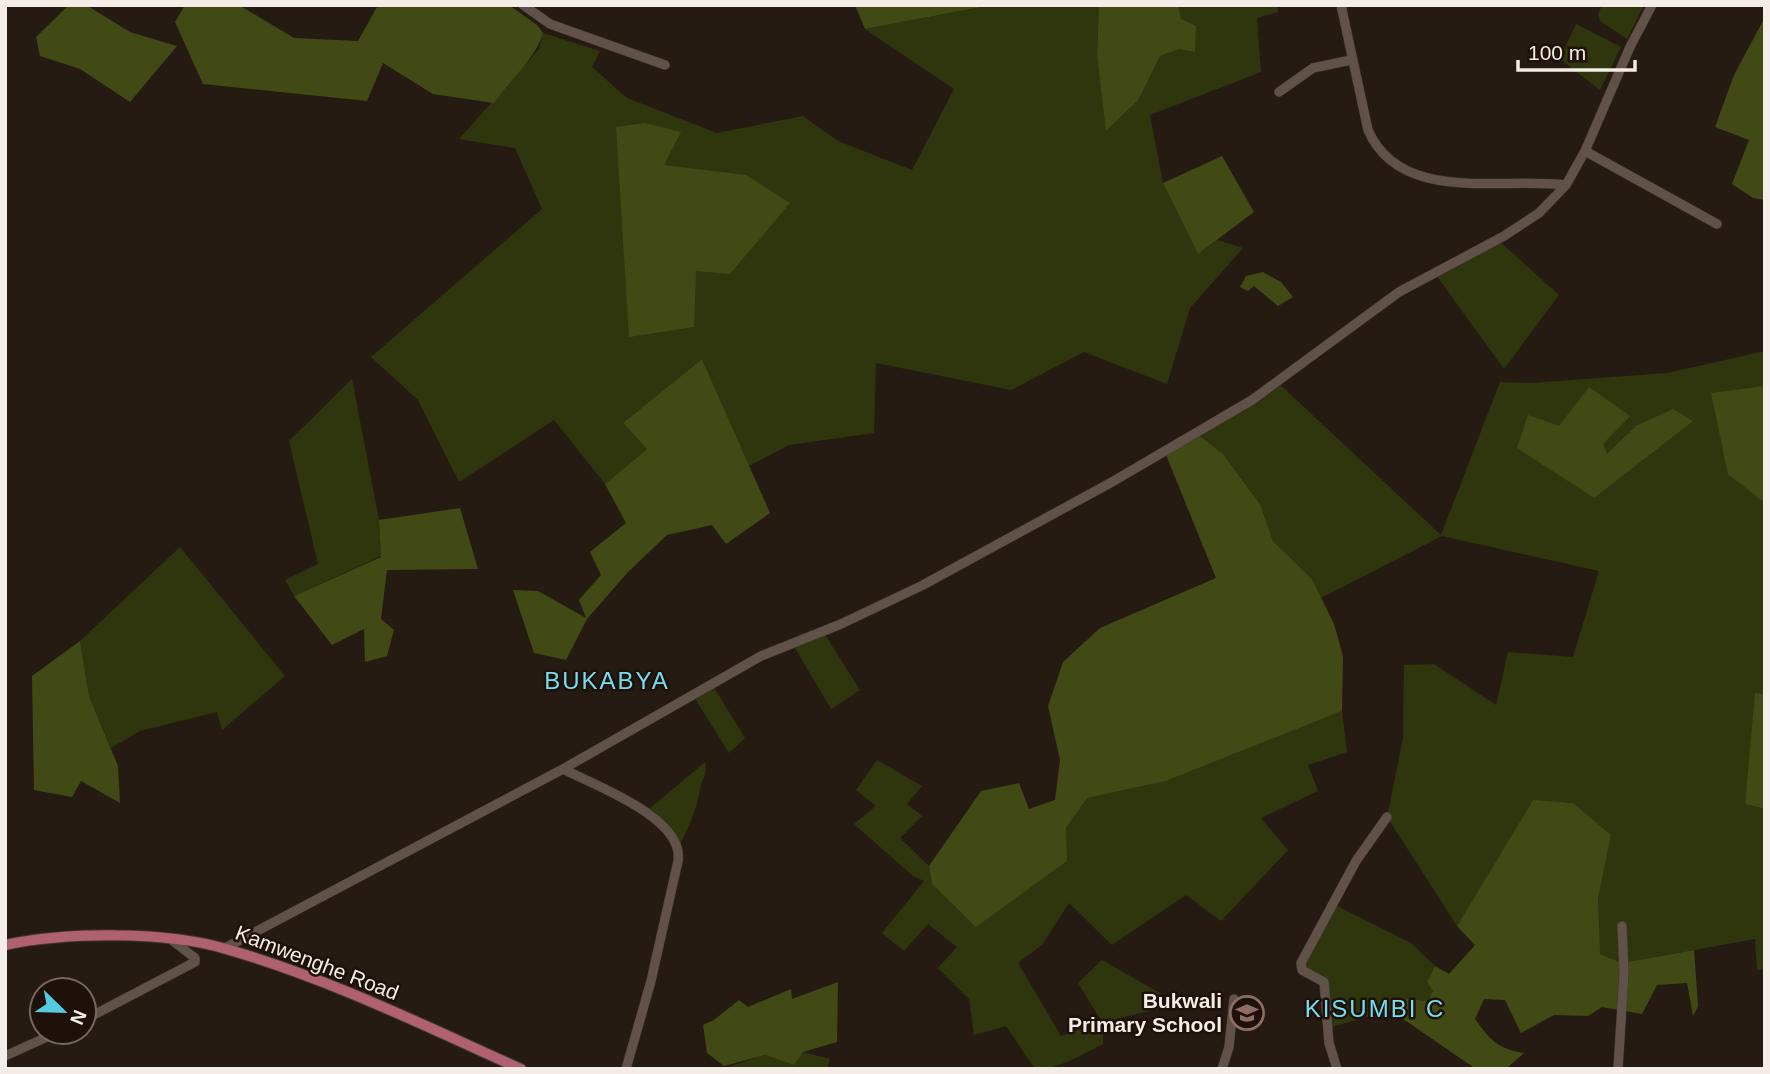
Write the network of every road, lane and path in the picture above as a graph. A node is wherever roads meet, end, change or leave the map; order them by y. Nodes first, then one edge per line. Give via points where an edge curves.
1 (523, 5) edge
2 (1341, 5) edge
3 (1652, 5) edge
4 (1351, 60) junction
5 (665, 65) dead end
6 (1279, 92) dead end
7 (1585, 151) junction
8 (1566, 185) junction
9 (1717, 224) dead end
10 (563, 769) junction
11 (1387, 817) dead end
12 (1622, 926) dead end
13 (173, 941) junction
14 (8, 942) edge
15 (225, 948) junction
16 (1234, 999) dead end
17 (98, 1013) edge
18 (28, 1046) edge
19 (5, 1056) edge
20 (521, 1069) edge
21 (626, 1069) edge
22 (1222, 1069) edge
23 (1337, 1069) edge
24 (1618, 1069) edge

1 - 5 street via 550,24
2 - 4 street
3 - 7 street
4 - 6 street via 1313,68
4 - 8 street via 1376,148 1401,168 1460,183
7 - 8 street
7 - 9 street
8 - 10 street via 1539,213 1399,292 1281,380 1210,426 923,585 761,656
10 - 15 street
10 - 21 street via 656,819 672,836 679,854
11 - 23 street via 1356,861 1301,963 1302,970 1324,982 1329,1043
12 - 24 street
13 - 14 main road, Kamwenghe Road via 90,935
13 - 15 main road, Kamwenghe Road
13 - 17 street via 195,962
15 - 20 main road, Kamwenghe Road via 382,1007
16 - 22 street
18 - 19 street

